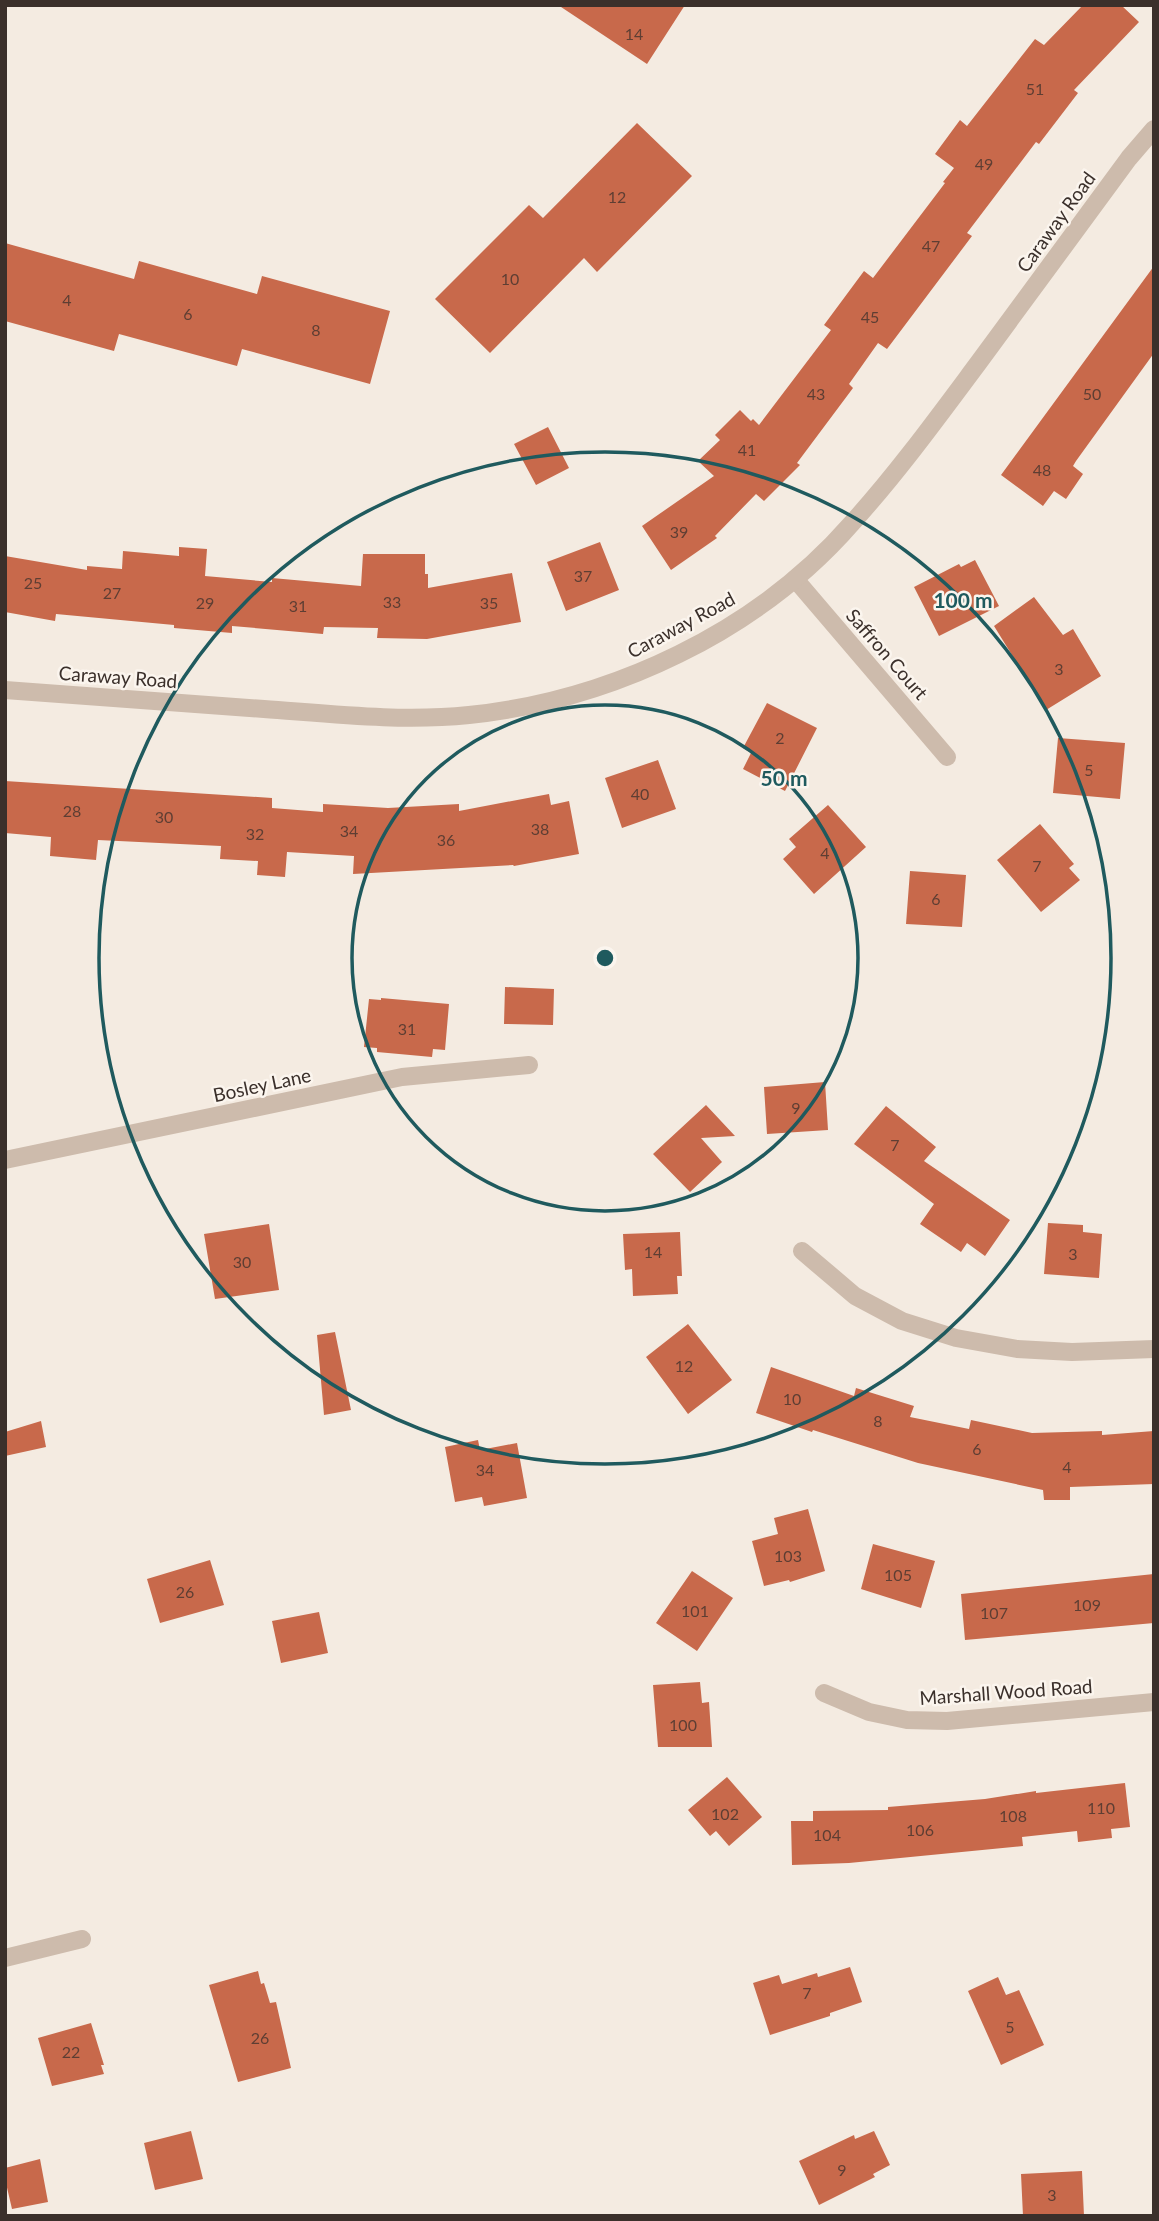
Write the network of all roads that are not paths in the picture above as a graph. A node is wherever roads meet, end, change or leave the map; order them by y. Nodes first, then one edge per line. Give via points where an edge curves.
1 (1154, 129) edge
2 (795, 579) junction
3 (5, 690) edge
4 (947, 757) dead end
5 (529, 1065) dead end
6 (5, 1160) edge
7 (802, 1251) dead end
8 (1154, 1349) edge
9 (824, 1693) dead end
10 (1154, 1702) edge
11 (82, 1939) dead end
12 (5, 1958) edge

1 - 2 street, Caraway Road via 924,436 851,525
2 - 3 street, Caraway Road via 706,640 643,671 538,704 468,715 390,718
2 - 4 street, Saffron Court
5 - 6 street, Bosley Lane via 402,1077
7 - 8 street via 855,1296 902,1321 956,1338 1017,1349
9 - 10 street, Marshall Wood Road via 869,1712 934,1721
11 - 12 street

